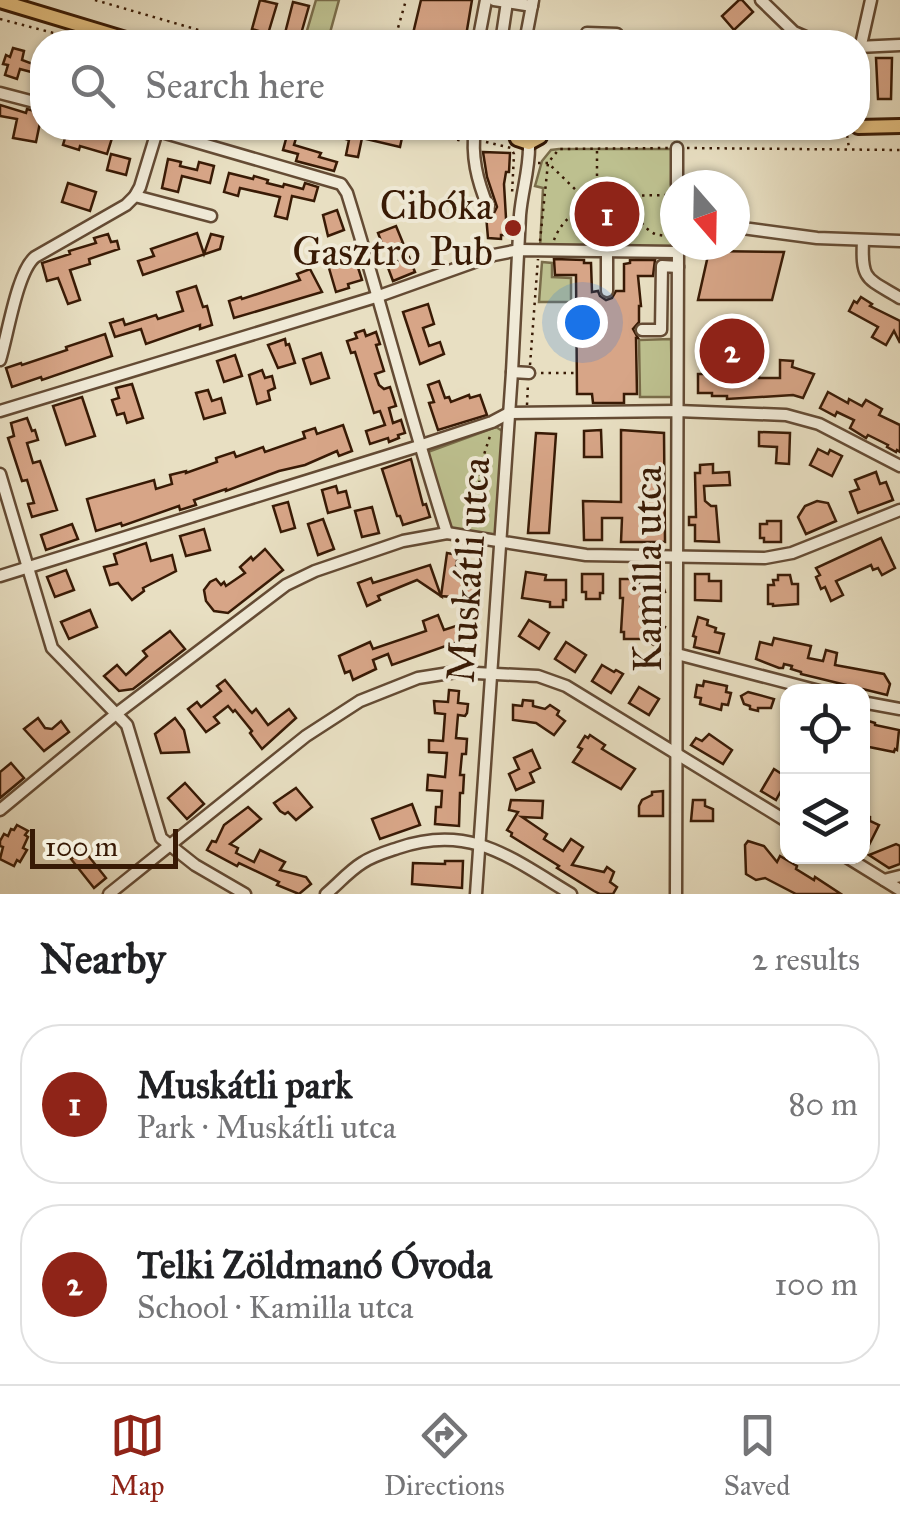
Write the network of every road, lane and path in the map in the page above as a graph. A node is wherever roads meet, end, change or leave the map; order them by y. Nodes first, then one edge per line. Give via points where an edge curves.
1 (96, 0) edge
2 (406, 0) edge
3 (486, 0) edge
4 (761, 0) edge
5 (871, 0) edge
6 (500, 1) edge
7 (0, 2) edge
8 (532, 3) edge
9 (0, 19) edge
10 (42, 30) edge
11 (95, 30) edge
12 (199, 30) edge
13 (397, 30) edge
14 (480, 30) edge
15 (500, 30) edge
16 (527, 30) edge
17 (792, 30) edge
18 (863, 30) edge
19 (900, 46) edge
20 (870, 50) edge
21 (0, 92) edge
22 (30, 101) edge
23 (900, 126) edge
24 (870, 132) edge
25 (151, 140) edge
26 (195, 140) edge
27 (460, 140) edge
28 (474, 140) edge
29 (520, 140) edge
30 (537, 140) edge
31 (850, 140) edge
32 (473, 143) junction
33 (529, 143) junction
34 (677, 148) junction
35 (597, 149) junction
36 (848, 150) junction
37 (900, 150) edge
38 (514, 162) dead end
39 (548, 164) junction
40 (677, 170) edge
41 (660, 195) edge
42 (135, 196) junction
43 (597, 196) junction
44 (600, 202) junction
45 (614, 202) junction
46 (488, 207) dead end
47 (211, 216) dead end
48 (750, 229) edge
49 (660, 235) edge
50 (864, 240) junction
51 (900, 241) edge
52 (660, 249) edge
53 (519, 250) junction
54 (553, 251) junction
55 (539, 252) junction
56 (607, 252) junction
57 (678, 260) edge
58 (678, 267) junction
59 (607, 291) dead end
60 (379, 296) junction
61 (900, 298) edge
62 (642, 330) dead end
63 (0, 360) edge
64 (512, 372) junction
65 (529, 372) junction
66 (574, 372) dead end
67 (0, 411) edge
68 (677, 411) junction
69 (526, 412) junction
70 (509, 413) junction
71 (492, 422) junction
72 (419, 446) junction
73 (900, 466) edge
74 (0, 474) edge
75 (900, 510) edge
76 (447, 533) junction
77 (464, 536) junction
78 (499, 542) junction
79 (677, 557) junction
80 (26, 568) junction
81 (0, 576) edge
82 (677, 654) junction
83 (492, 674) junction
84 (793, 684) edge
85 (870, 703) edge
86 (900, 708) edge
87 (116, 714) junction
88 (676, 754) junction
89 (0, 810) edge
90 (780, 817) edge
91 (480, 844) junction
92 (170, 845) junction
93 (858, 864) edge
94 (900, 876) edge
95 (884, 880) junction
96 (900, 890) edge
97 (108, 894) edge
98 (245, 894) edge
99 (326, 894) edge
100 (476, 894) edge
101 (571, 894) edge
102 (676, 894) edge

1 - 12 path
2 - 13 path
3 - 14 street
4 - 17 street
5 - 18 street
6 - 8 street
6 - 15 street
7 - 11 main road
8 - 16 street
9 - 10 path
19 - 20 street
21 - 22 street
23 - 24 main road
25 - 42 street
26 - 60 street via 342,184
27 - 32 path
28 - 32 street
29 - 33 main road
30 - 33 main road
31 - 36 path
32 - 38 path via 511,148
32 - 46 street
33 - 53 street, Muskátli utca via 530,162 517,194
34 - 35 path
34 - 36 path
34 - 40 street
35 - 39 path via 559,149
35 - 43 path
36 - 37 path
39 - 43 path via 579,193
39 - 55 path
41 - 43 path
42 - 47 street
42 - 63 street via 27,264
43 - 44 path
44 - 45 path
44 - 54 path via 568,216
44 - 56 path
45 - 49 path
45 - 56 path
48 - 50 street
50 - 51 street
50 - 61 street via 864,272
52 - 56 street
53 - 55 street
53 - 60 street
53 - 64 street, Muskátli utca
54 - 55 street
54 - 56 street
55 - 65 path
56 - 59 street
57 - 58 street, Kamilla utca
58 - 62 street via 662,266 661,330
58 - 68 street, Kamilla utca
60 - 67 street
60 - 72 street
64 - 65 street
64 - 70 street, Muskátli utca
65 - 66 path
65 - 69 path
68 - 69 street
68 - 73 street via 786,414
68 - 79 street, Kamilla utca
69 - 70 street
70 - 71 street
70 - 78 street, Muskátli utca
71 - 72 street
71 - 77 path
72 - 76 street
72 - 80 street
74 - 80 street
75 - 79 street via 765,558
76 - 77 street
76 - 87 street via 403,541 286,585
77 - 78 street
78 - 79 street via 586,555
78 - 83 street, Muskátli utca
79 - 82 street, Kamilla utca
80 - 81 street
80 - 87 street via 52,648
82 - 84 street
82 - 88 street, Kamilla utca
83 - 88 street via 538,676 566,686
83 - 91 street, Muskátli utca
83 - 92 street via 418,678 360,701
85 - 86 street
87 - 89 street
87 - 92 street via 127,725 161,838
88 - 90 street
88 - 102 street, Kamilla utca
91 - 99 street via 425,839 362,863
91 - 100 street, Muskátli utca
91 - 101 street
92 - 97 street
92 - 98 street
93 - 95 street
94 - 95 street
95 - 96 street

